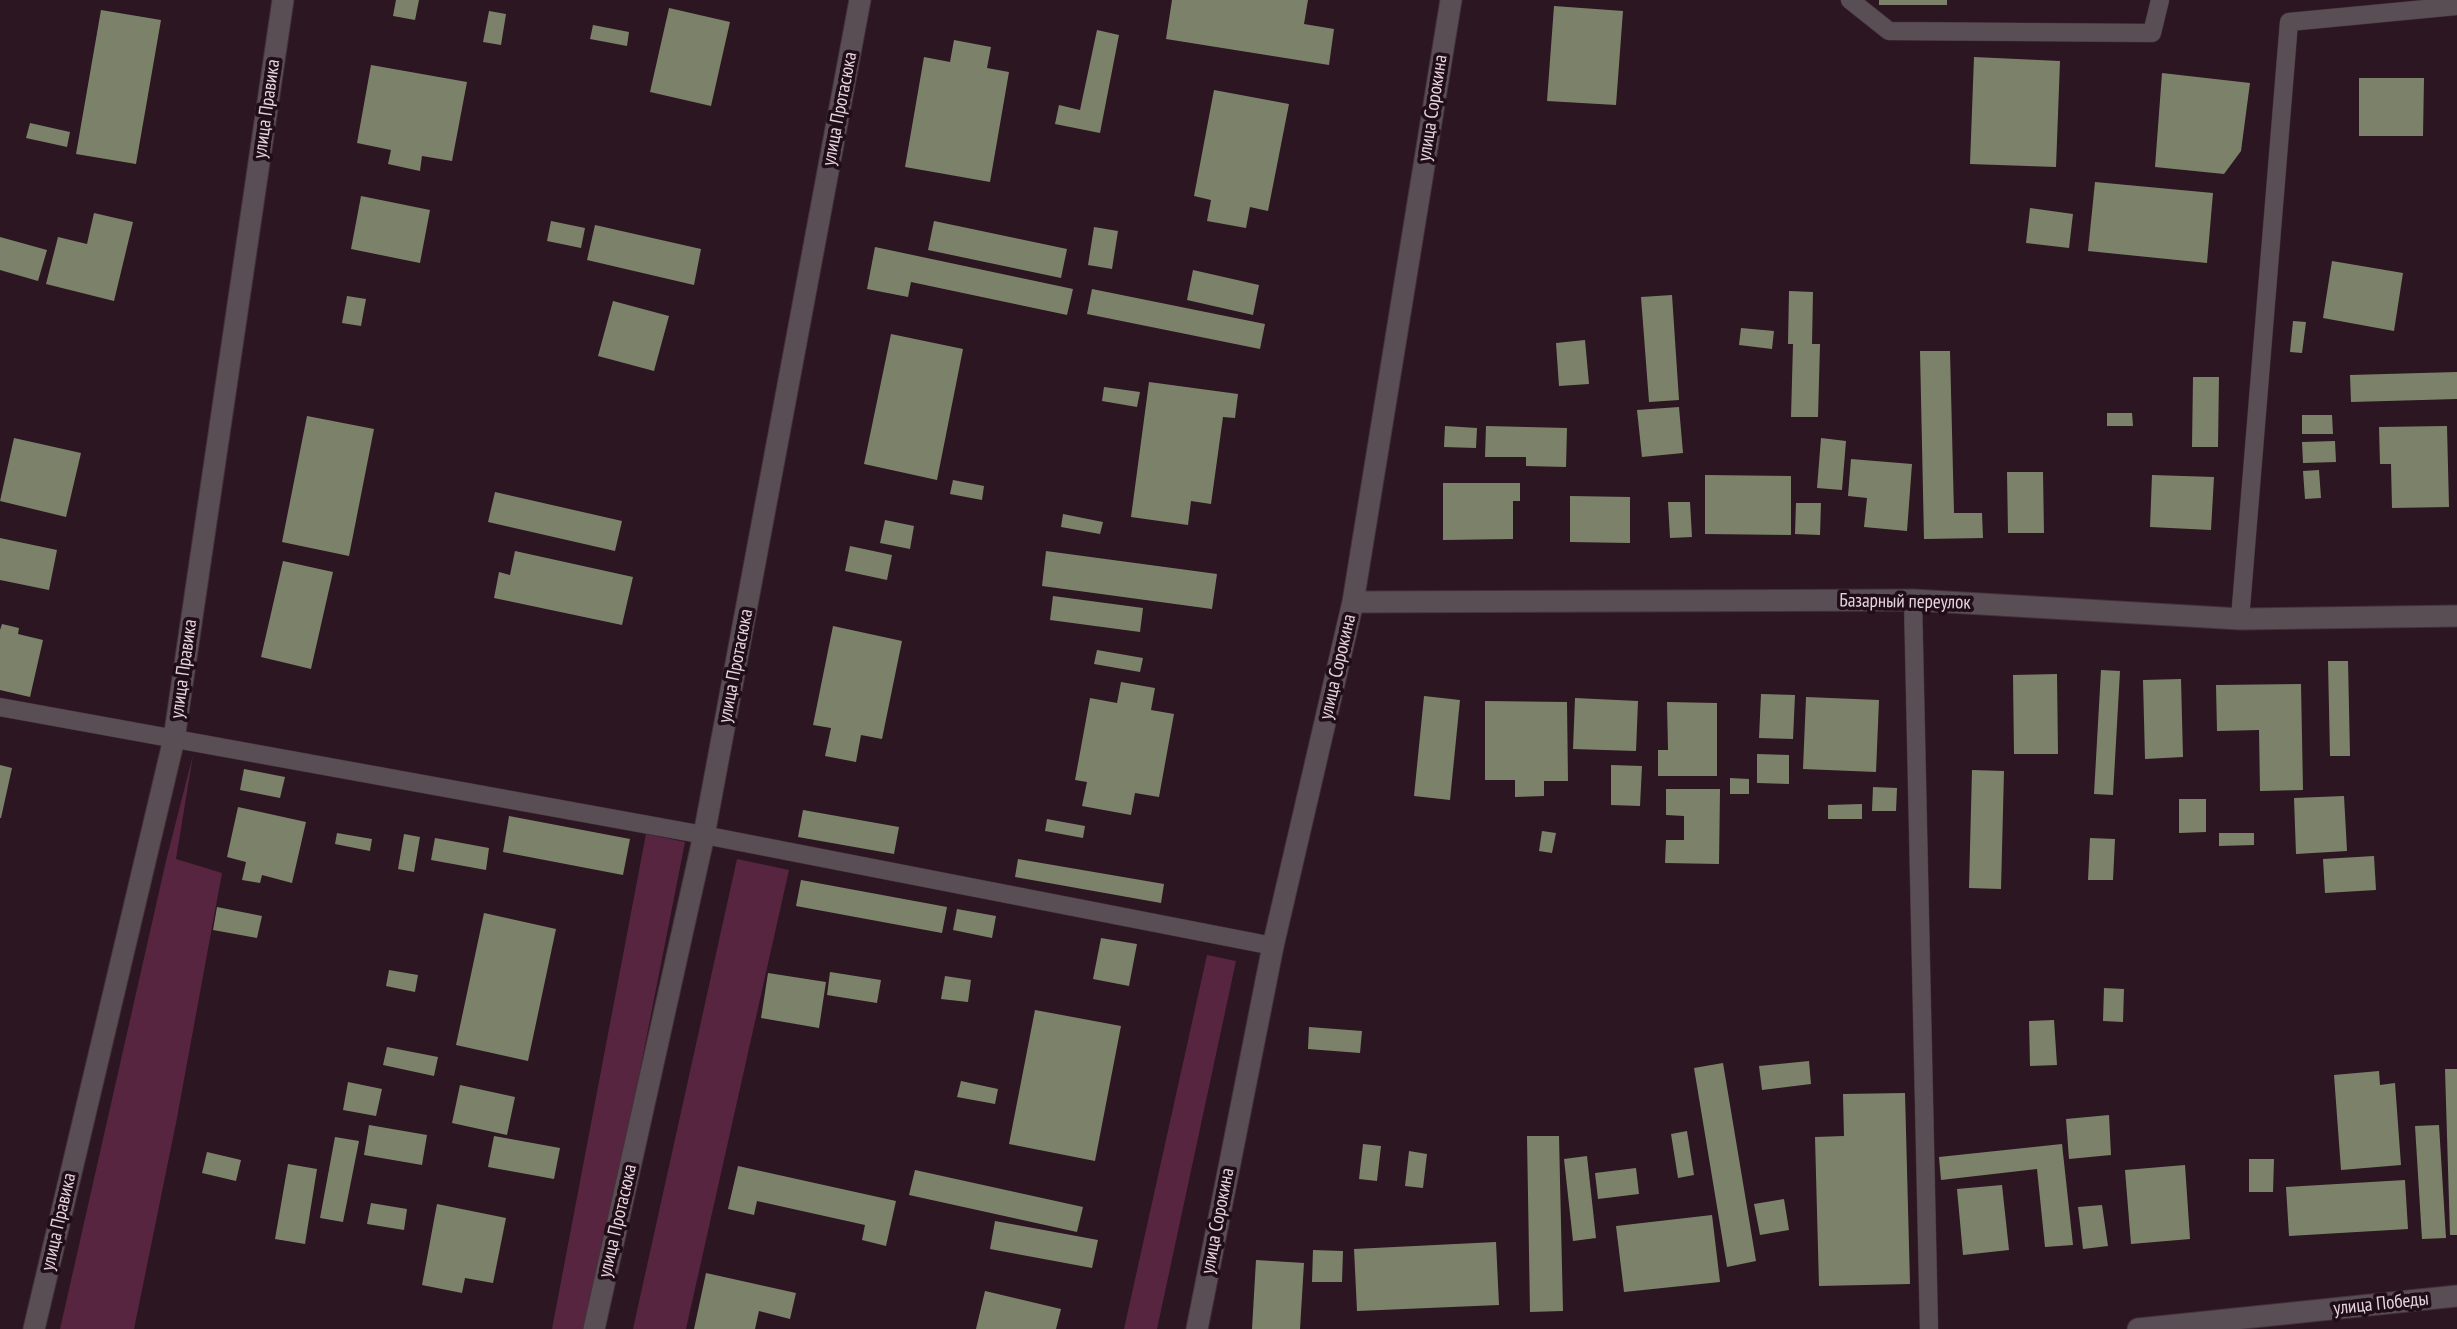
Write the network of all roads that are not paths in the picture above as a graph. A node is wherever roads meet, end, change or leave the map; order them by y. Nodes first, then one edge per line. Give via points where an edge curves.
1 (283, 0) edge
2 (860, 0) edge
3 (1451, 0) edge
4 (1850, 0) edge
5 (2160, 0) edge
6 (2457, 6) edge
7 (1913, 600) junction
8 (1353, 602) junction
9 (2457, 616) edge
10 (2239, 619) junction
11 (0, 706) edge
12 (174, 739) junction
13 (705, 835) junction
14 (1273, 947) junction
15 (2457, 1296) edge
16 (34, 1329) edge
17 (594, 1329) edge
18 (1197, 1329) edge
19 (1929, 1329) edge
20 (2138, 1329) edge

1 - 12 street, улица Правика
2 - 13 street, улица Протасюка
3 - 8 street, улица Сорокина
4 - 5 lane via 1889,31 2138,33 2152,33
6 - 10 lane via 2289,22
7 - 8 street, Базарный переулок
7 - 10 street, Базарный переулок
7 - 19 lane
8 - 14 street, улица Сорокина
9 - 10 street, Базарный переулок
11 - 12 lane
12 - 13 lane
12 - 16 street, улица Правика
13 - 14 lane
13 - 17 street, улица Протасюка
14 - 18 street, улица Сорокина
15 - 20 street, улица Победы

